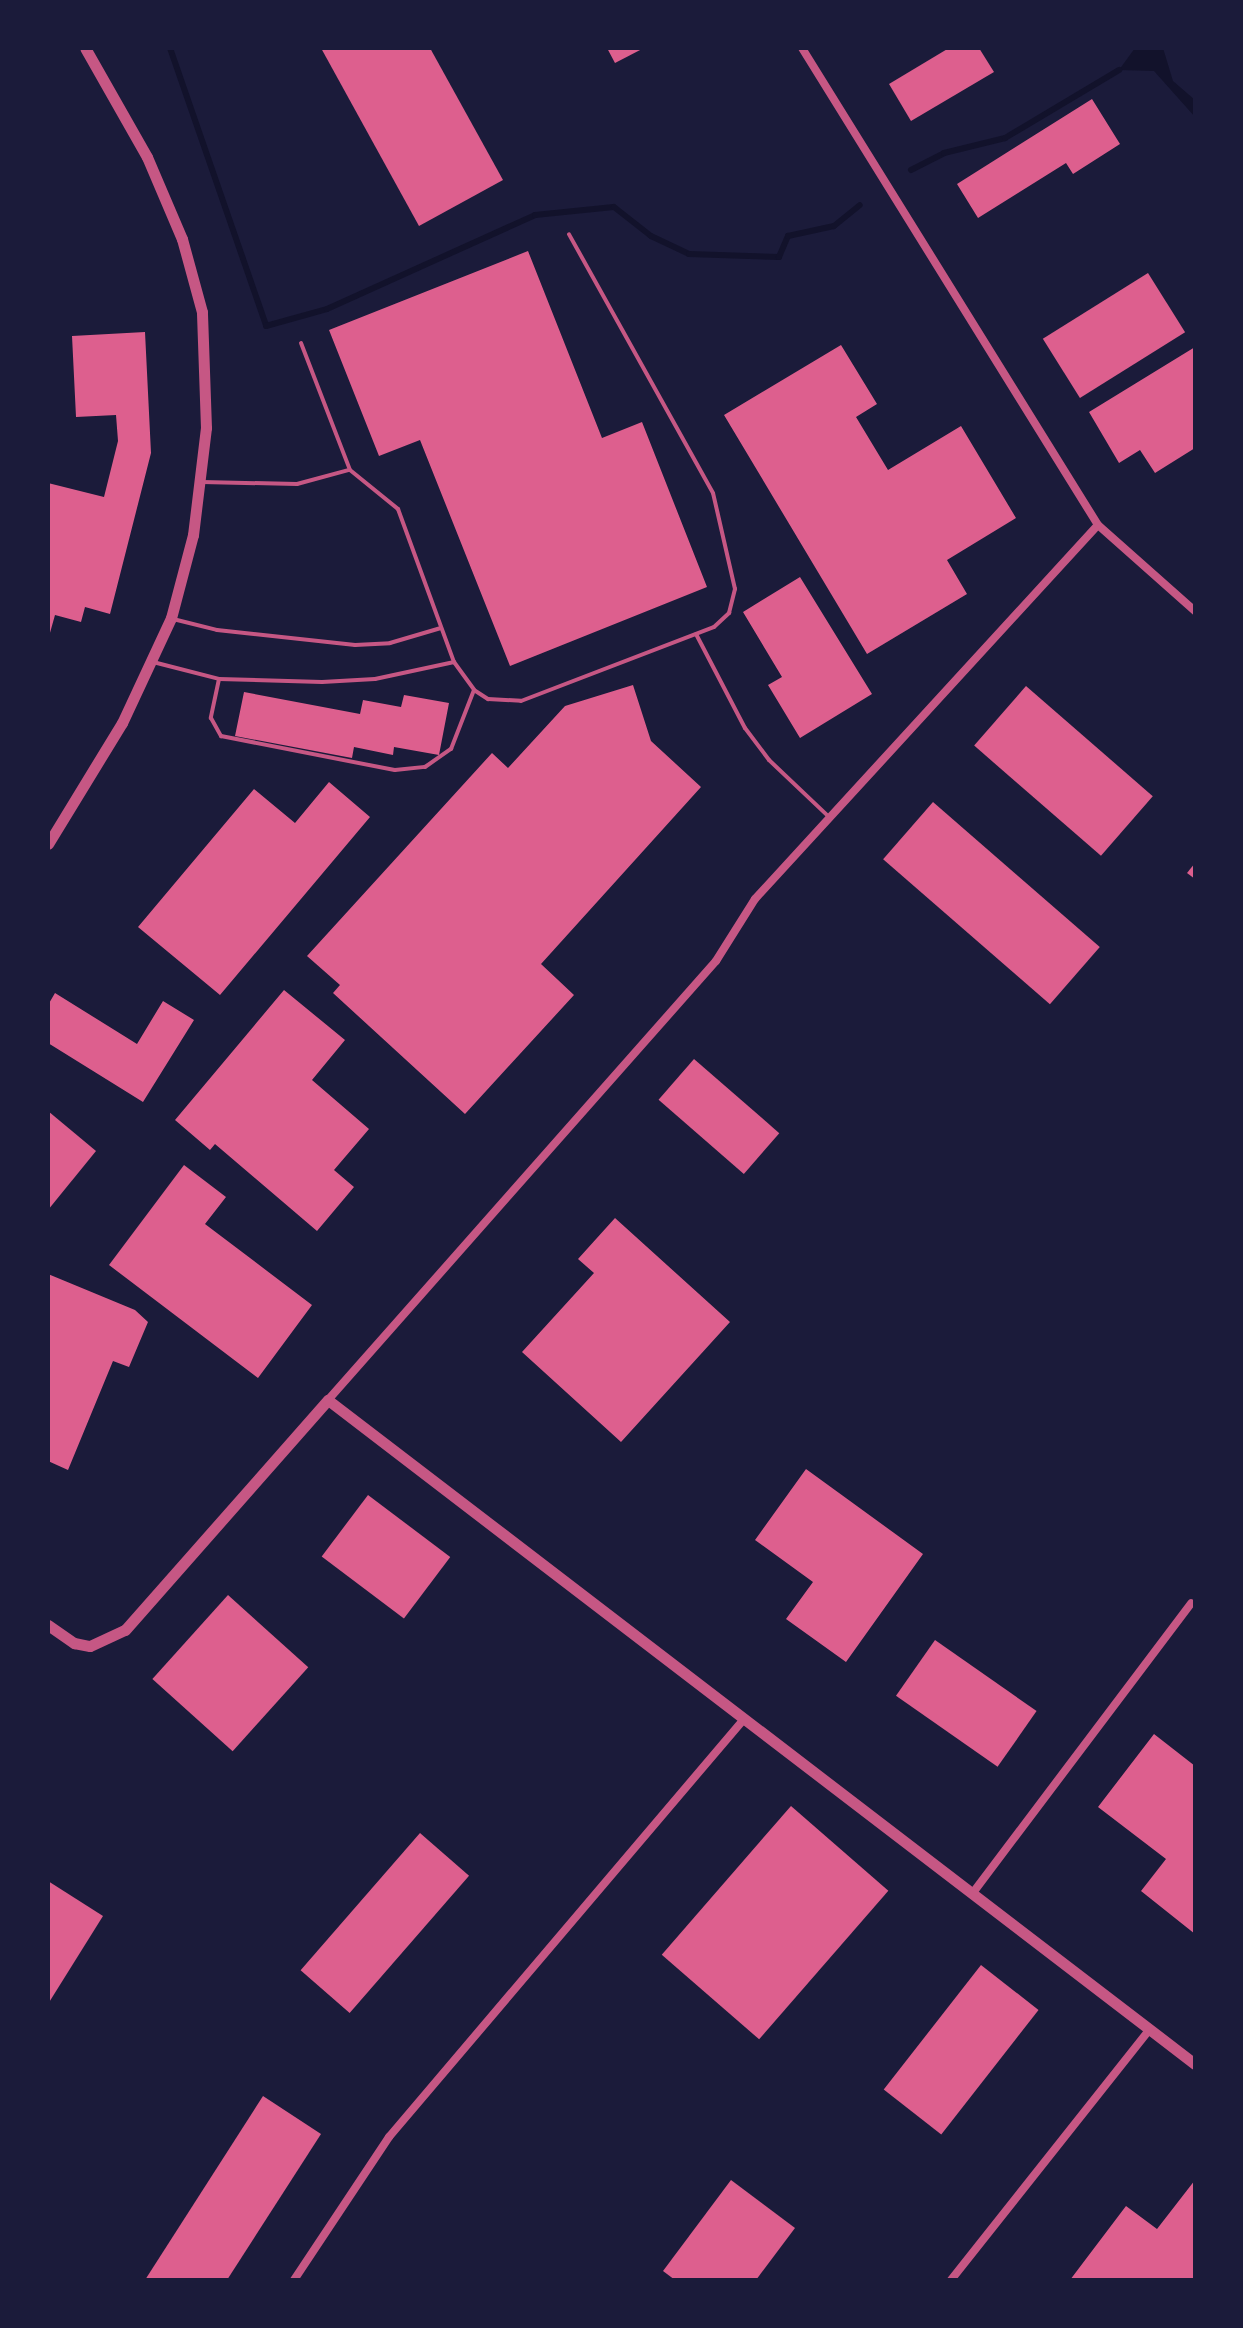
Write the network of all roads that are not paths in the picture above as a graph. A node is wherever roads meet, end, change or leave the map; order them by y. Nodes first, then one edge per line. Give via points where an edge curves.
1 (85, 48) edge
2 (802, 48) edge
3 (569, 234) dead end
4 (301, 343) dead end
5 (350, 470) junction
6 (202, 482) junction
7 (1098, 525) junction
8 (1195, 611) edge
9 (171, 618) junction
10 (441, 628) junction
11 (696, 634) junction
12 (153, 662) junction
13 (454, 662) junction
14 (219, 679) junction
15 (474, 690) junction
16 (829, 817) junction
17 (48, 844) edge
18 (328, 1400) junction
19 (1191, 1603) dead end
20 (48, 1625) edge
21 (744, 1719) junction
22 (972, 1894) junction
23 (1149, 2030) junction
24 (1195, 2064) edge
25 (294, 2280) edge
26 (951, 2280) edge

1 - 6 street via 170,206 192,274 202,312
2 - 7 street
3 - 11 lane via 713,493 735,589 723,622
4 - 5 lane
5 - 6 lane via 297,484
5 - 10 lane via 398,509
6 - 9 street
7 - 8 street
7 - 16 street
9 - 10 lane via 217,630 355,645 390,643
9 - 12 street
10 - 13 lane
11 - 15 lane via 521,701 488,699
11 - 16 lane via 745,728 769,760
12 - 14 lane
12 - 17 street
13 - 14 lane via 365,680
13 - 15 lane
14 - 15 lane via 211,726 221,736 395,770 425,767 451,749
16 - 18 street via 755,899 716,961
18 - 20 street via 125,1630 90,1646 74,1643
18 - 21 street
19 - 22 street
21 - 22 street
21 - 25 street via 389,2137
22 - 23 street
23 - 24 street
23 - 26 street

